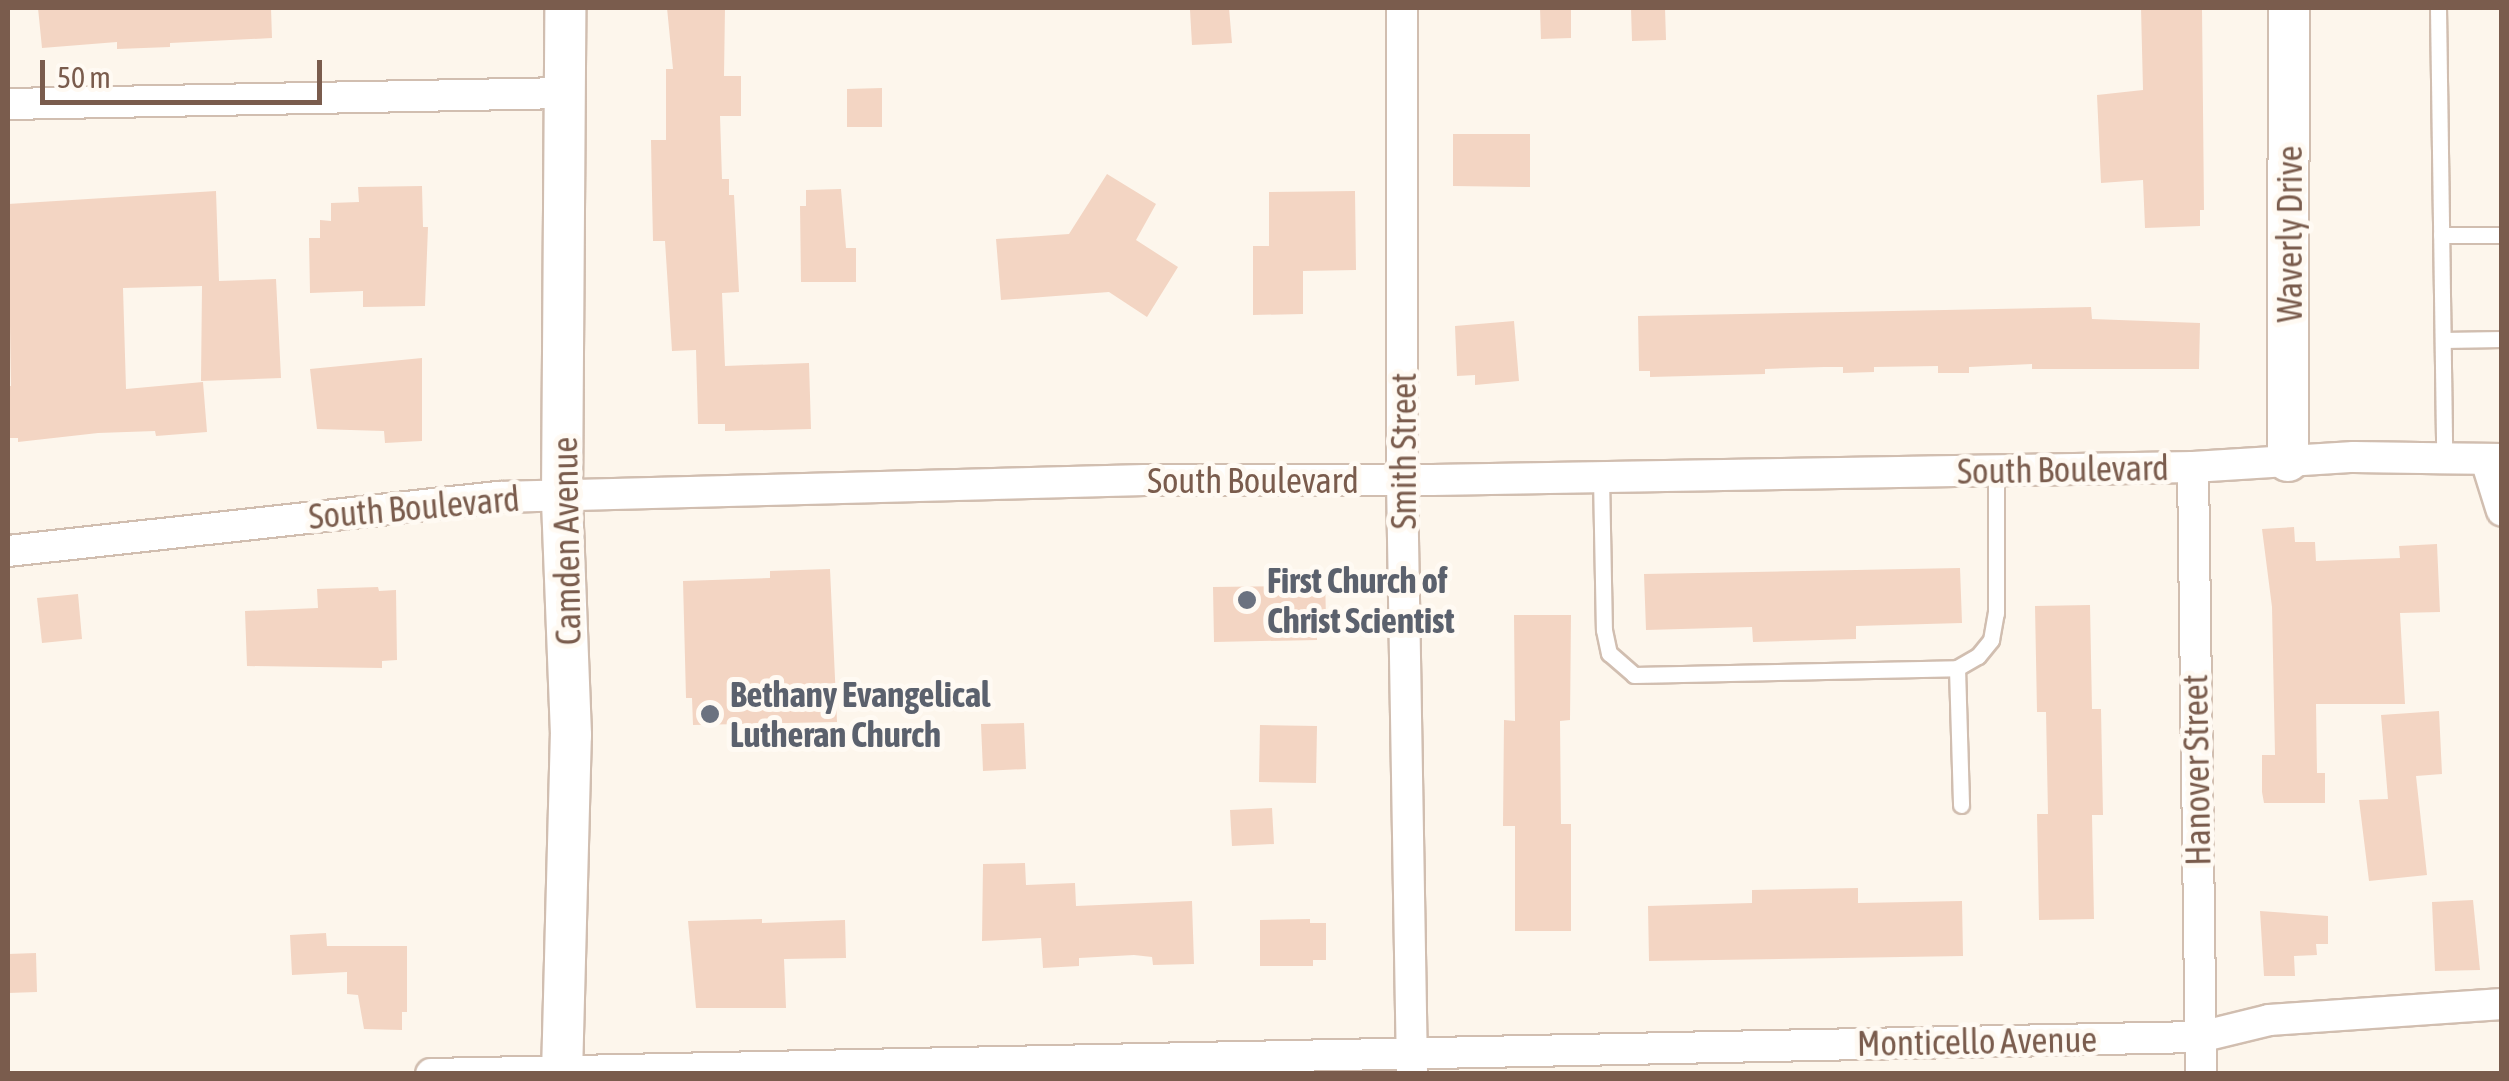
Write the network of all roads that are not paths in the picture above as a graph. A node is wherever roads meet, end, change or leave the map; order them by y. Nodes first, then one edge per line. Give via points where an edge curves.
1 (565, 8) edge
2 (1402, 8) edge
3 (2290, 8) edge
4 (2438, 8) edge
5 (566, 93) junction
6 (8, 104) edge
7 (2441, 234) junction
8 (2502, 235) edge
9 (2502, 339) edge
10 (2443, 340) junction
11 (2444, 459) junction
12 (2494, 459) edge
13 (2288, 461) junction
14 (2192, 467) junction
15 (1996, 470) junction
16 (1601, 477) junction
17 (1402, 480) junction
18 (562, 496) junction
19 (2502, 511) edge
20 (8, 551) edge
21 (1957, 668) junction
22 (1961, 805) dead end
23 (2502, 1004) edge
24 (2200, 1037) junction
25 (1413, 1063) edge
26 (562, 1072) edge
27 (431, 1074) edge
28 (2201, 1074) edge

1 - 5 street, Camden Avenue
2 - 17 street, Smith Street
3 - 13 street, Waverly Drive
4 - 7 lane
5 - 6 street
5 - 18 street, Camden Avenue
7 - 8 lane
7 - 10 lane
9 - 10 lane
10 - 11 lane
11 - 12 street, South Boulevard
11 - 13 street, South Boulevard
12 - 19 street
13 - 14 street, South Boulevard
14 - 15 street, South Boulevard
14 - 24 street, Hanover Street
15 - 16 street, South Boulevard
15 - 21 lane via 1992,640
16 - 17 street, South Boulevard
16 - 21 lane via 1604,630 1609,653 1634,675
17 - 18 street, South Boulevard
17 - 25 street, Smith Street
18 - 20 street, South Boulevard via 499,497
18 - 26 street, Camden Avenue via 572,734
21 - 22 lane
23 - 24 street, Monticello Avenue via 2269,1020
24 - 25 street, Monticello Avenue
24 - 28 street, Hanover Street
25 - 26 street, Monticello Avenue
26 - 27 street, Monticello Avenue

